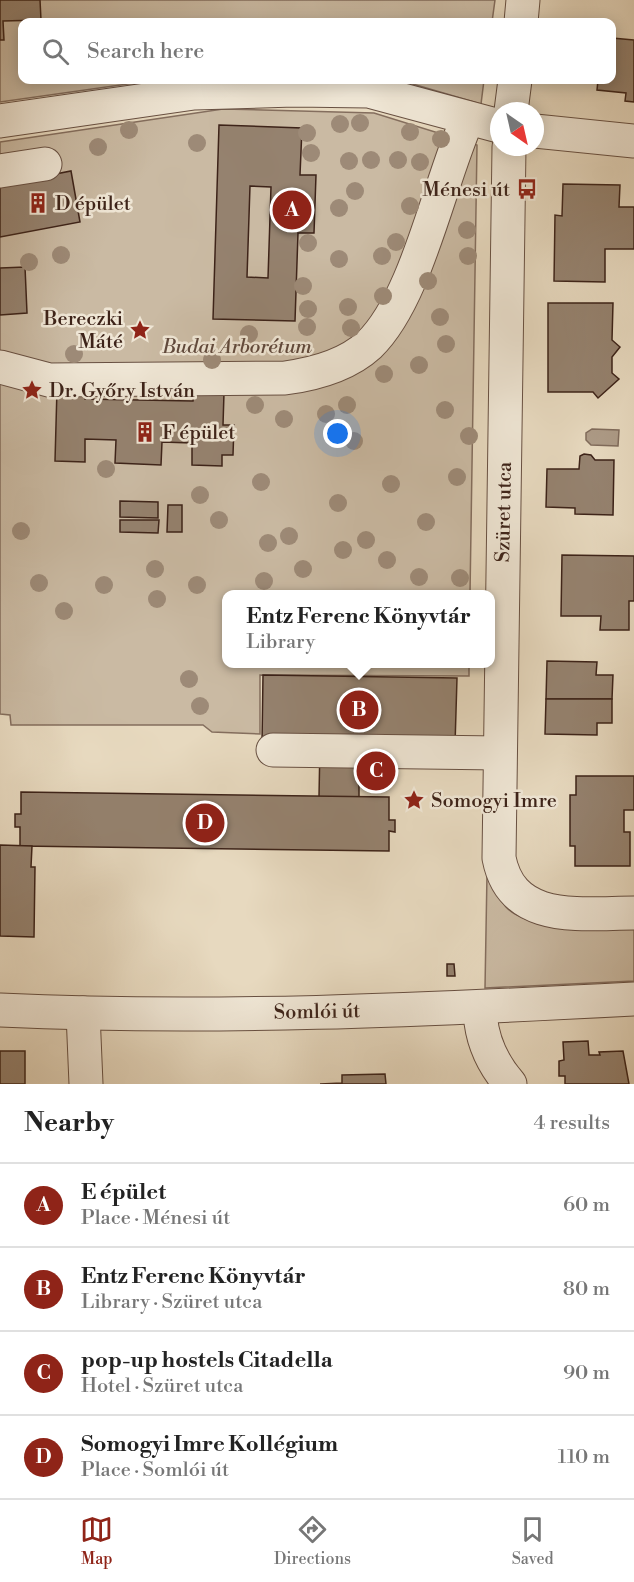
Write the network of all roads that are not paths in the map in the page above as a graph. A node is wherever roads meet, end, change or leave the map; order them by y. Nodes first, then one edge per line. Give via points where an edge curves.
1 (523, 0) edge
2 (521, 18) edge
3 (514, 84) edge
4 (512, 102) edge
5 (468, 118) junction
6 (0, 122) edge
7 (490, 124) edge
8 (544, 132) edge
9 (634, 141) edge
10 (509, 156) edge
11 (45, 164) dead end
12 (0, 171) edge
13 (0, 368) edge
14 (273, 750) dead end
15 (499, 753) junction
16 (634, 913) edge
17 (634, 999) edge
18 (480, 1007) junction
19 (0, 1010) edge
20 (83, 1013) junction
21 (86, 1084) edge
22 (510, 1084) edge

1 - 2 street
3 - 4 street
5 - 6 street via 369,91 252,90 194,93
5 - 7 street
5 - 13 street via 410,278 392,315 369,345 335,367 285,378 88,381 49,380
8 - 9 street
10 - 15 street, Szüret utca
11 - 12 street
14 - 15 street
15 - 16 street, Szüret utca via 499,858 516,896 526,904 554,911
17 - 18 street, Somlói út
18 - 20 street, Somlói út
18 - 22 street via 484,1040 497,1069
19 - 20 street, Somlói út
20 - 21 street

